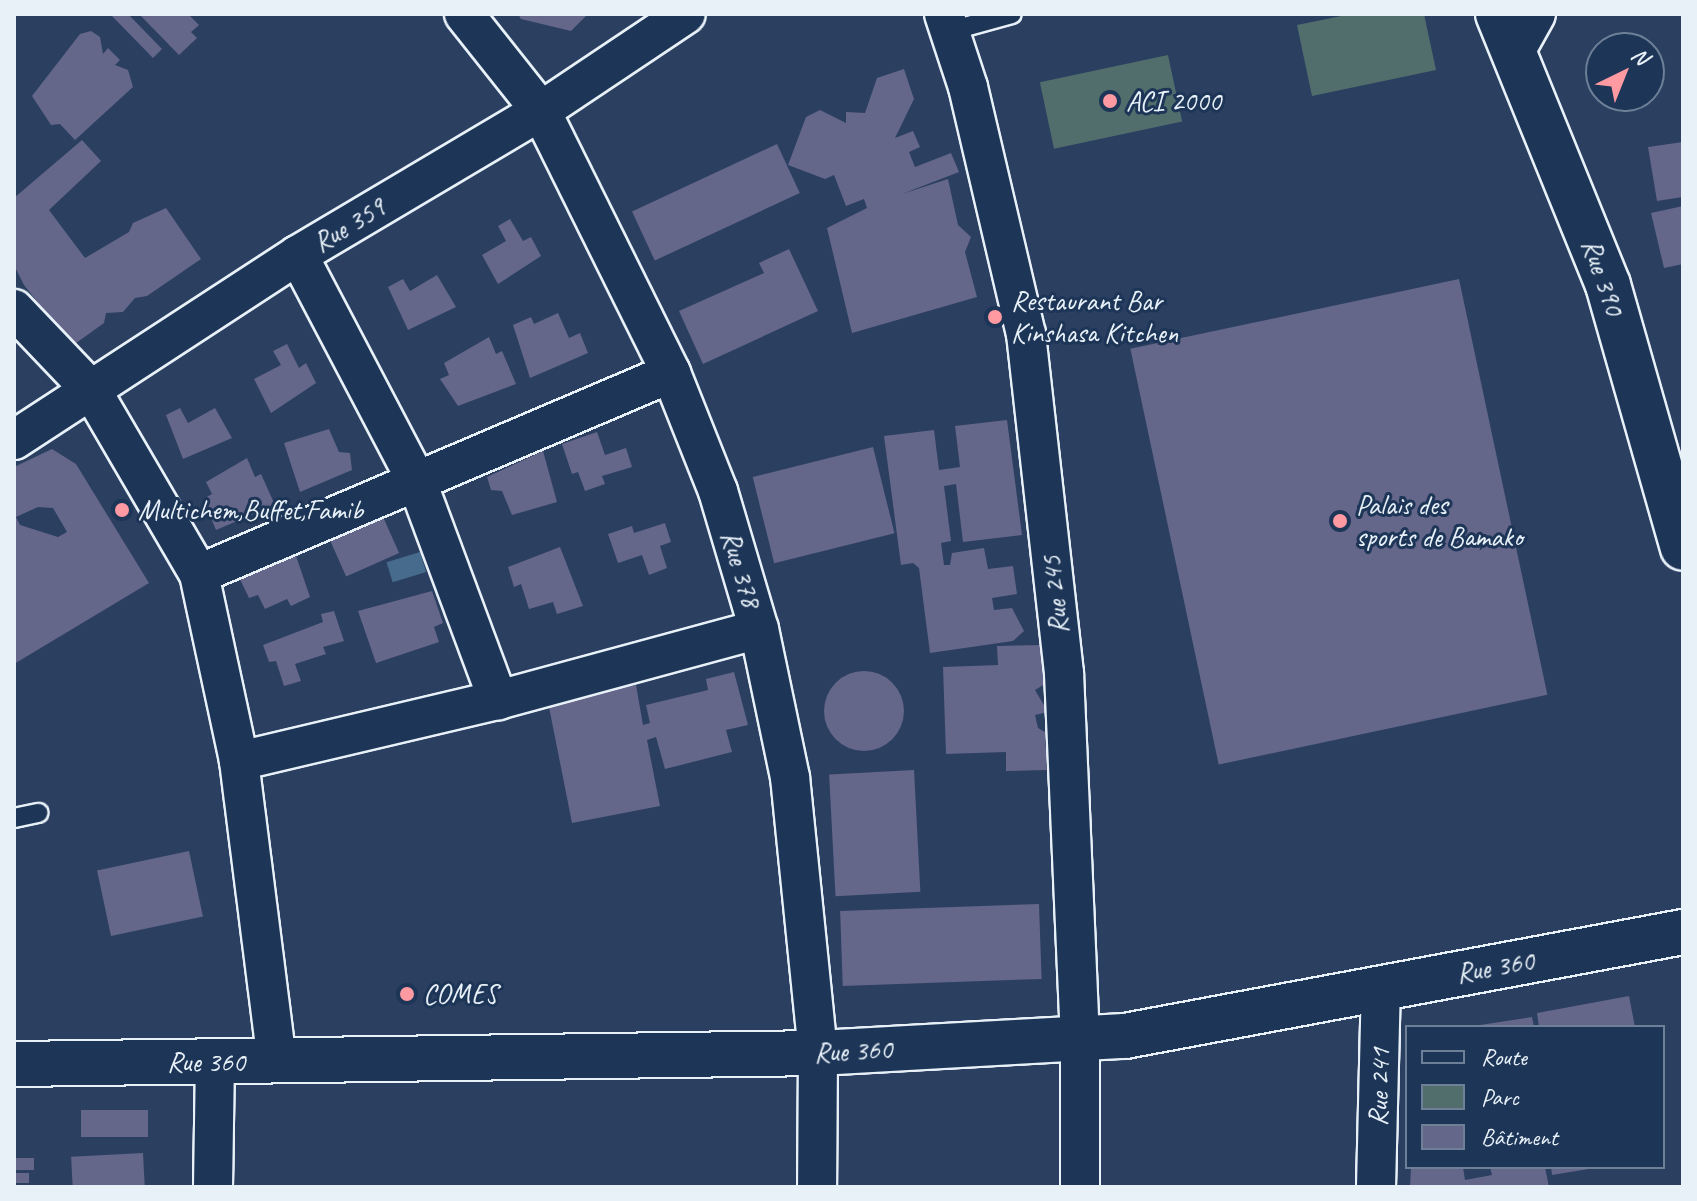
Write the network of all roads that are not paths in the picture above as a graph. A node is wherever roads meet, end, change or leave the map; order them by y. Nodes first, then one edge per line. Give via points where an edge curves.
1 (464, 14) edge
2 (686, 14) edge
3 (1012, 14) edge
4 (947, 23) edge
5 (1516, 26) edge
6 (541, 111) junction
7 (298, 255) junction
8 (14, 309) edge
9 (671, 373) junction
10 (92, 391) junction
11 (14, 440) edge
12 (417, 482) junction
13 (1681, 529) edge
14 (199, 574) junction
15 (759, 629) junction
16 (498, 700) junction
17 (239, 761) junction
18 (38, 813) dead end
19 (14, 818) edge
20 (1683, 904) edge
21 (1683, 932) edge
22 (1381, 988) junction
23 (1078, 1023) junction
24 (14, 1036) edge
25 (816, 1039) junction
26 (277, 1048) junction
27 (215, 1062) junction
28 (14, 1064) edge
29 (213, 1187) edge
30 (817, 1187) edge
31 (1080, 1187) edge
32 (1376, 1187) edge

1 - 6 street, Rue 378
2 - 6 street, Rue 359
3 - 4 lane
4 - 23 street, Rue 245 via 1026,334 1064,673
5 - 13 main road, Rue 390 via 1608,285
6 - 7 street, Rue 359
6 - 9 street, Rue 378
7 - 10 street, Rue 359
7 - 12 street
8 - 10 street
9 - 12 street
9 - 15 street, Rue 378 via 718,491
10 - 11 street, Rue 359
10 - 14 street
12 - 14 street
12 - 16 street
14 - 17 street
15 - 16 street
15 - 25 street, Rue 378 via 790,777
16 - 17 street
17 - 26 street
18 - 19 lane
20 - 23 main road via 1118,1008
21 - 22 main road, Rue 360
22 - 23 main road, Rue 360 via 1125,1036
22 - 32 street, Rue 241
23 - 25 main road, Rue 360
23 - 31 street, Rue 245
24 - 26 main road
25 - 26 main road, Rue 360
25 - 30 street, Rue 378
26 - 27 main road, Rue 360
27 - 28 main road, Rue 360
27 - 29 street

